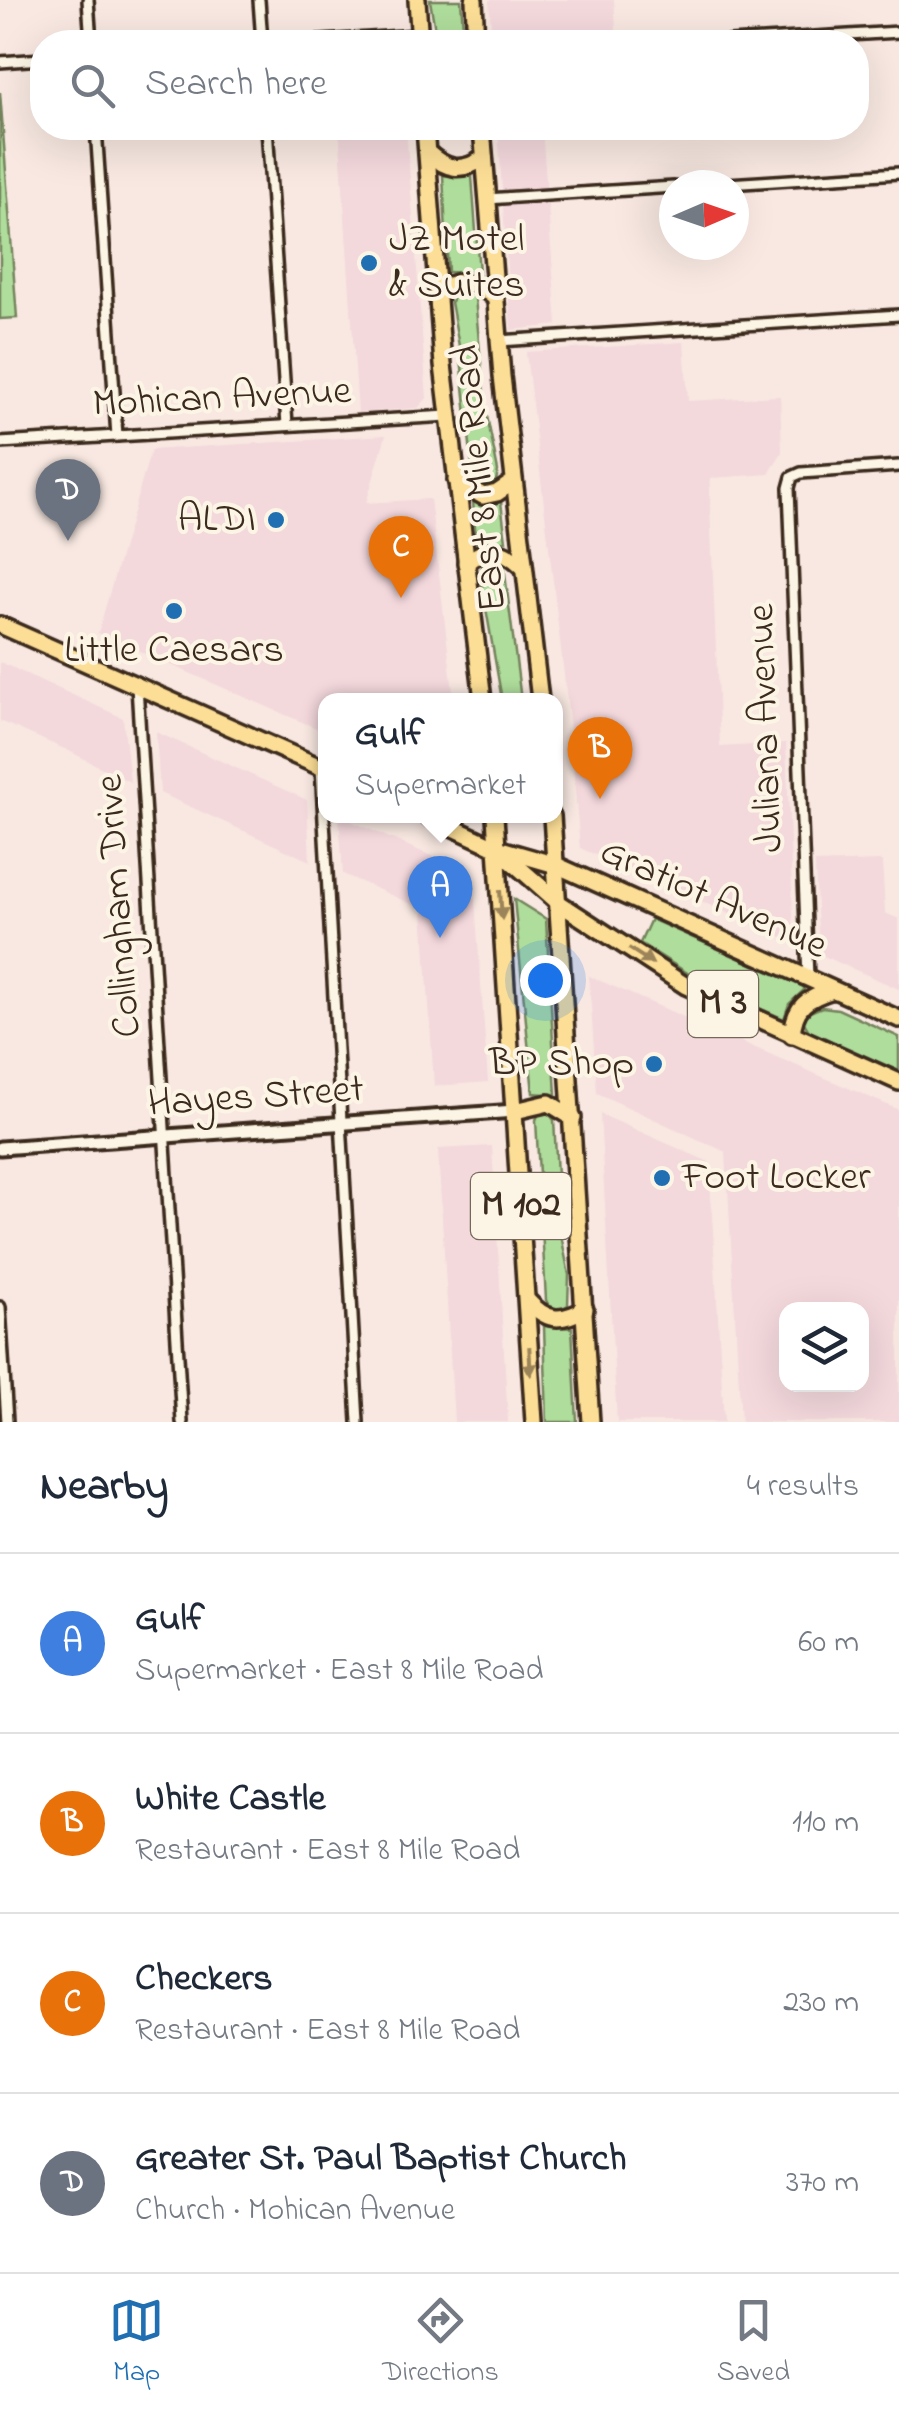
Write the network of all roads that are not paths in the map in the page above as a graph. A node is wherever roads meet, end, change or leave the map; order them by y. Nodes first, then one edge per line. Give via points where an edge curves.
1 (88, 0) edge
2 (259, 0) edge
3 (417, 0) edge
4 (474, 0) edge
5 (90, 30) edge
6 (261, 30) edge
7 (419, 30) edge
8 (475, 30) edge
9 (899, 32) edge
10 (869, 34) edge
11 (30, 61) edge
12 (0, 62) edge
13 (97, 140) edge
14 (268, 140) edge
15 (426, 140) edge
16 (483, 140) edge
17 (427, 152) junction
18 (484, 158) junction
19 (899, 173) edge
20 (749, 183) edge
21 (659, 189) edge
22 (487, 199) junction
23 (437, 292) junction
24 (494, 298) junction
25 (899, 315) edge
26 (499, 342) junction
27 (448, 416) junction
28 (287, 425) junction
29 (117, 436) junction
30 (0, 443) edge
31 (899, 466) edge
32 (456, 480) junction
33 (513, 482) junction
34 (466, 562) junction
35 (523, 567) junction
36 (0, 624) edge
37 (136, 686) junction
38 (482, 693) edge
39 (539, 693) edge
40 (318, 766) edge
41 (326, 823) edge
42 (443, 823) edge
43 (495, 823) edge
44 (553, 823) edge
45 (497, 848) junction
46 (556, 865) junction
47 (559, 903) junction
48 (808, 978) junction
49 (834, 990) junction
50 (899, 1019) edge
51 (792, 1035) junction
52 (899, 1082) edge
53 (515, 1111) junction
54 (573, 1118) junction
55 (341, 1125) junction
56 (165, 1136) junction
57 (0, 1148) edge
58 (527, 1300) junction
59 (0, 1307) edge
60 (585, 1308) junction
61 (7, 1422) edge
62 (182, 1422) edge
63 (358, 1422) edge
64 (534, 1422) edge
65 (591, 1422) edge

1 - 5 street
2 - 6 street
3 - 7 main road
4 - 8 main road
9 - 10 street
11 - 12 street
13 - 29 street
14 - 28 street
15 - 17 main road, East 8 Mile Road
16 - 18 main road, East 8 Mile Road
17 - 18 main road via 454,169
17 - 23 main road, East 8 Mile Road
18 - 22 main road, East 8 Mile Road
19 - 20 street
21 - 22 street
22 - 24 main road, East 8 Mile Road
23 - 24 main road via 466,280
23 - 27 main road, East 8 Mile Road
24 - 26 main road, East 8 Mile Road
25 - 26 street
26 - 33 main road, East 8 Mile Road
27 - 28 street, Mohican Avenue
27 - 32 main road, East 8 Mile Road
28 - 29 street, Mohican Avenue
29 - 30 street, Mohican Avenue
31 - 48 street, Juliana Avenue via 792,477
32 - 33 main road via 483,496
32 - 34 main road, East 8 Mile Road
33 - 35 main road, East 8 Mile Road
34 - 35 main road via 495,549
34 - 38 main road, East 8 Mile Road
35 - 39 main road, East 8 Mile Road
36 - 37 main road
37 - 40 main road
37 - 56 street, Collingham Drive
41 - 55 street
42 - 45 main road, Gratiot Avenue / M 3
43 - 45 main road, M 102
44 - 46 main road, M 102
45 - 46 main road, Gratiot Avenue / M 3
45 - 47 main road, Gratiot Avenue / M 3
45 -> 53 main road, M 102
46 - 47 main road, M 102
46 - 48 main road, Gratiot Avenue / M 3
47 -> 51 main road, Gratiot Avenue / M 3 via 686,986
47 - 54 main road, M 102
48 - 49 main road, Gratiot Avenue / M 3
49 - 50 main road, Gratiot Avenue / M 3
49 - 51 main road via 802,1004
51 - 52 main road, Gratiot Avenue / M 3
53 - 54 main road via 549,1102
53 - 55 street, Hayes Street
53 - 58 main road, M 102
54 - 60 main road, M 102
55 - 56 street, Hayes Street
55 - 63 street
56 - 57 street, Hayes Street
56 - 62 street, Collingham Drive
58 - 60 main road via 551,1319
58 -> 64 main road, M 102
59 - 61 street
60 - 65 main road, M 102

